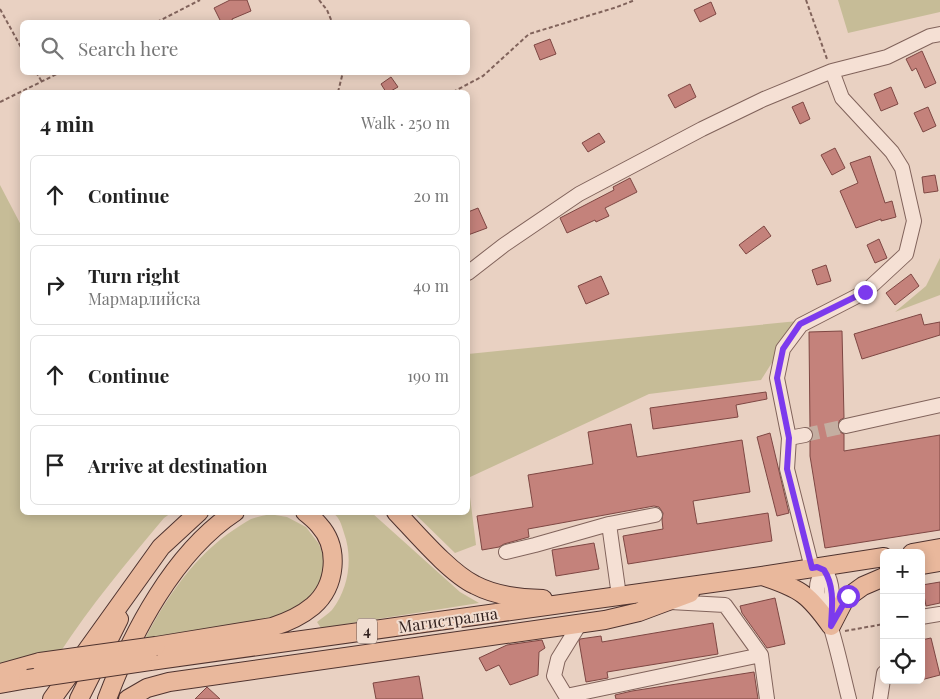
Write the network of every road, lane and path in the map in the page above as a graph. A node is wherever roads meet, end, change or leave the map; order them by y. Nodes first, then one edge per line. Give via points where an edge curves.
1 (200, 0) edge
2 (319, 0) edge
3 (635, 0) edge
4 (806, 0) edge
5 (0, 9) edge
6 (161, 20) edge
7 (331, 20) edge
8 (940, 34) edge
9 (20, 45) edge
10 (832, 71) junction
11 (38, 75) edge
12 (55, 75) edge
13 (343, 75) edge
14 (42, 82) junction
15 (25, 90) edge
16 (339, 90) edge
17 (457, 90) edge
18 (20, 92) edge
19 (0, 102) edge
20 (470, 271) edge
21 (940, 405) edge
22 (846, 426) tunnel mouth
23 (806, 434) tunnel mouth
24 (789, 438) junction
25 (196, 515) edge
26 (231, 515) edge
27 (308, 515) edge
28 (399, 515) edge
29 (655, 516) dead end
30 (609, 524) junction
31 (940, 548) edge
32 (925, 551) edge
33 (506, 552) dead end
34 (880, 558) edge
35 (940, 562) edge
36 (925, 564) edge
37 (880, 569) edge
38 (823, 570) junction
39 (143, 572) junction
40 (757, 578) junction
41 (880, 579) edge
42 (717, 582) junction
43 (620, 596) junction
44 (584, 601) junction
45 (666, 602) junction
46 (940, 614) edge
47 (925, 616) edge
48 (880, 624) edge
49 (579, 625) junction
50 (832, 630) junction
51 (153, 653) junction
52 (761, 655) junction
53 (0, 672) edge
54 (0, 684) edge
55 (882, 684) edge
56 (568, 698) edge
57 (52, 699) edge
58 (79, 699) edge
59 (107, 699) edge
60 (128, 699) edge
61 (767, 699) edge
62 (849, 699) edge
63 (880, 699) edge

1 - 6 path
2 - 7 path
3 - 17 path via 529,34 483,76
4 - 10 path
5 - 9 path
8 - 10 street via 887,58
10 - 20 street via 764,99 579,194 504,244
10 - 24 street via 842,98 892,152 902,168 914,221 906,254 865,292 800,324 783,349 777,378
11 - 14 path
12 - 14 path
13 - 16 path
14 - 15 path
18 - 19 path
21 - 22 street
23 - 24 street
24 - 38 street via 787,469
25 - 39 main road via 161,548
26 - 59 main road via 209,532 173,573 140,624
27 - 51 main road via 324,532 333,561 328,586 314,605 288,622 272,627
28 - 44 main road via 455,572 475,585 499,594 526,598
29 - 30 street
30 - 33 street
30 - 43 street
31 - 32 main road
34 - 38 main road, Магистрална / 4
35 - 36 main road
37 - 38 main road, Магистрална / 4
38 - 40 main road, Магистрална / 4
38 - 50 street via 832,594
39 - 57 main road
39 - 58 main road
40 - 42 main road, Магистрална / 4
40 - 50 main road via 795,589 808,597
41 - 50 main road via 848,596
42 - 43 main road, Магистрална / 4
42 - 45 main road
43 - 44 main road, Магистрална / 4
44 - 51 main road, Магистрална / 4
45 - 49 main road via 639,612
45 - 52 street via 726,605
46 - 47 street
48 - 50 path
49 - 56 street via 558,659 554,676
49 - 60 main road via 169,682 147,688
50 - 62 street
51 - 53 main road, bridge via 40,662
51 - 54 main road, Магистрална / 4, bridge
52 - 56 street
52 - 61 street
55 - 63 street

